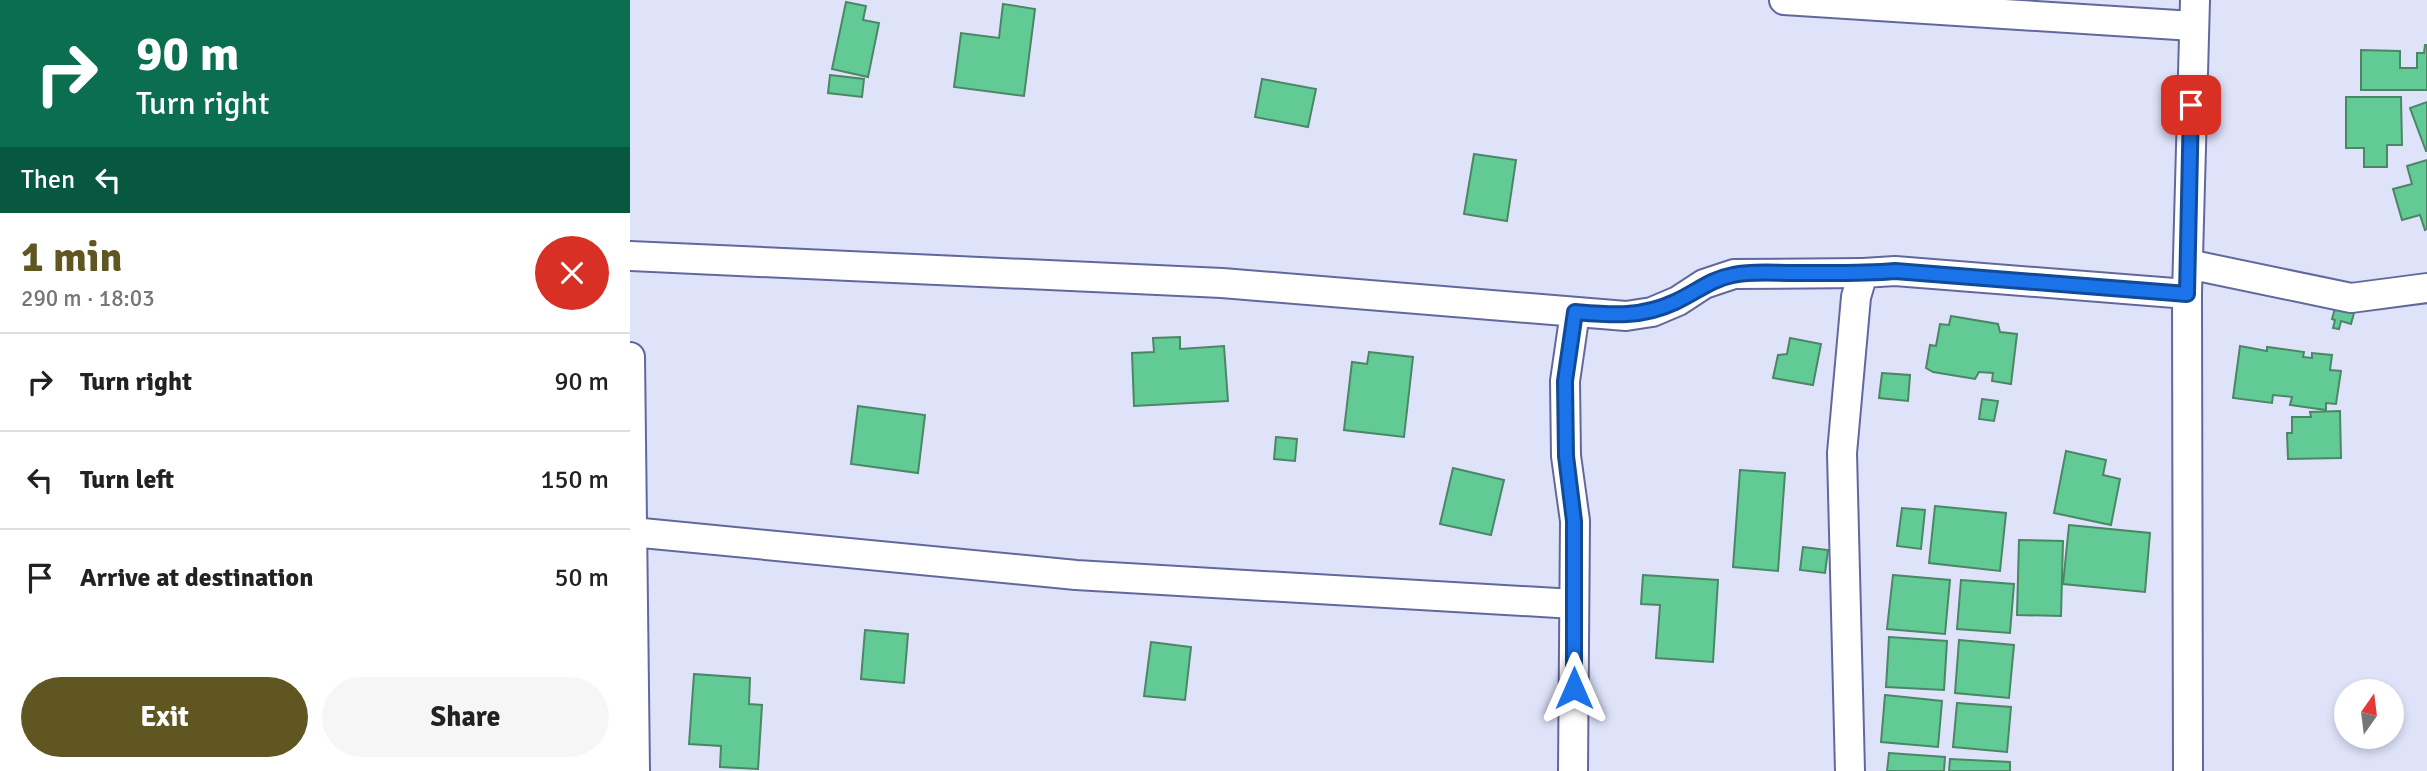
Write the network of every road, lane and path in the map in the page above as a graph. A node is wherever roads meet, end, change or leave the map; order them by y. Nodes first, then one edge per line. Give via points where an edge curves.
1 (1784, 0) edge
2 (1830, 1) edge
3 (2194, 13) edge
4 (630, 256) edge
5 (2188, 264) junction
6 (1863, 274) junction
7 (2427, 288) edge
8 (2187, 294) junction
9 (1575, 312) junction
10 (630, 356) edge
11 (632, 532) junction
12 (1574, 604) junction
13 (635, 771) edge
14 (1573, 771) edge
15 (1850, 771) edge
16 (2188, 771) edge

1 - 2 street
2 - 3 street
3 - 5 street
4 - 9 street via 1222,283
5 - 7 street via 2351,298
5 - 8 street
6 - 8 street via 1895,271
6 - 9 street via 1734,274 1704,284 1652,312 1626,316
6 - 15 street via 1856,297 1842,453
8 - 16 street
9 - 12 street via 1565,381
10 - 11 street
11 - 12 street via 1076,575
11 - 13 street
12 - 14 street

